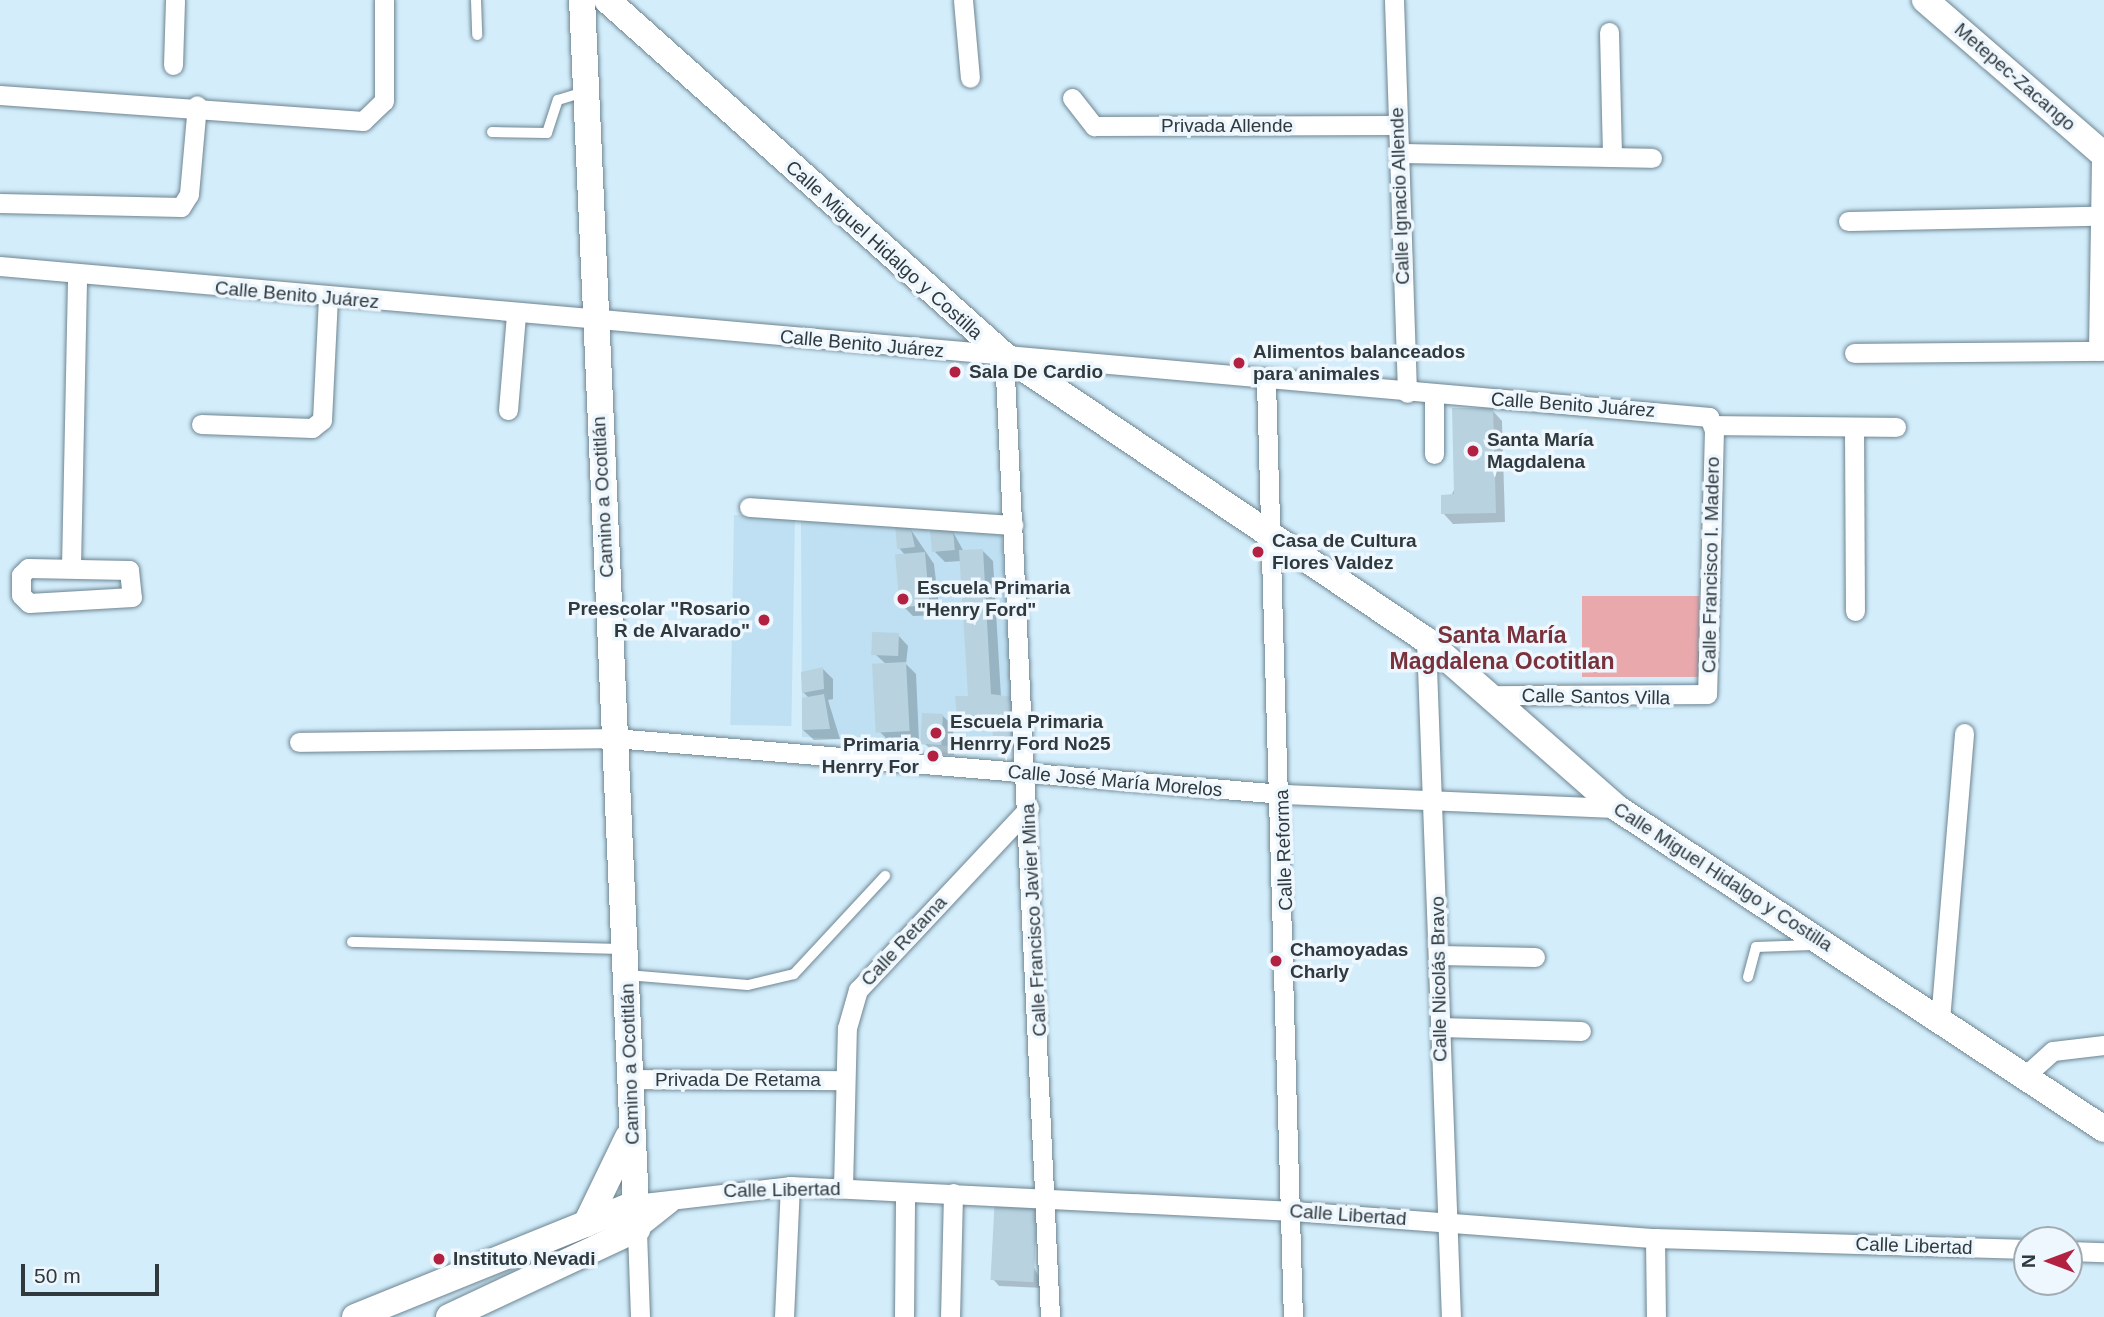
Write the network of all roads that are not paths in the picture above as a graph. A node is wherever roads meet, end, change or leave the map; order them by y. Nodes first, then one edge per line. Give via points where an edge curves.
1 (175, 0) edge
2 (384, 0) edge
3 (476, 0) edge
4 (582, 0) edge
5 (607, 0) edge
6 (962, 0) edge
7 (1394, 0) edge
8 (1925, 0) edge
9 (1609, 32) dead end
10 (477, 35) dead end
11 (173, 65) dead end
12 (970, 78) dead end
13 (586, 92) junction
14 (0, 95) edge
15 (1072, 98) dead end
16 (197, 106) junction
17 (1397, 125) junction
18 (492, 132) dead end
19 (1399, 153) junction
20 (2103, 154) edge
21 (1612, 157) junction
22 (1652, 158) dead end
23 (0, 203) edge
24 (2097, 216) junction
25 (1848, 221) dead end
26 (0, 266) edge
27 (78, 274) junction
28 (328, 298) junction
29 (516, 315) junction
30 (595, 322) junction
31 (2101, 351) edge
32 (1854, 353) dead end
33 (1004, 355) junction
34 (1266, 382) junction
35 (1407, 393) junction
36 (1434, 395) junction
37 (508, 410) dead end
38 (201, 424) dead end
39 (1714, 427) junction
40 (1854, 427) junction
41 (1896, 427) dead end
42 (1434, 454) dead end
43 (749, 507) dead end
44 (1013, 524) junction
45 (1273, 535) junction
46 (71, 567) junction
47 (1855, 611) dead end
48 (1426, 640) junction
49 (1489, 695) junction
50 (1703, 698) joint
51 (1964, 733) dead end
52 (614, 738) junction
53 (299, 742) dead end
54 (1025, 773) junction
55 (1282, 794) junction
56 (1435, 804) junction
57 (1029, 808) junction
58 (1617, 808) junction
59 (884, 876) dead end
60 (352, 942) dead end
61 (1826, 945) junction
62 (625, 949) junction
63 (1439, 955) junction
64 (1535, 957) dead end
65 (627, 975) junction
66 (1748, 977) dead end
67 (1940, 1020) junction
68 (1440, 1027) junction
69 (1581, 1031) dead end
70 (2104, 1045) edge
71 (2026, 1075) junction
72 (632, 1079) junction
73 (845, 1080) junction
74 (634, 1122) junction
75 (2104, 1129) edge
76 (790, 1186) junction
77 (844, 1188) junction
78 (905, 1192) junction
79 (953, 1193) junction
80 (1047, 1196) junction
81 (1293, 1211) junction
82 (636, 1217) junction
83 (1445, 1223) junction
84 (586, 1224) junction
85 (1655, 1238) junction
86 (2013, 1249) edge
87 (2083, 1251) edge
88 (2104, 1252) edge
89 (355, 1317) edge
90 (449, 1317) edge
91 (640, 1317) edge
92 (784, 1317) edge
93 (904, 1317) edge
94 (950, 1317) edge
95 (1050, 1317) edge
96 (1293, 1317) edge
97 (1451, 1317) edge
98 (1656, 1317) edge

1 - 11 street
2 - 16 street via 384,100 371,118
3 - 10 lane
4 - 13 main road, Camino a Ocotitlán
5 - 33 main road, Calle Miguel Hidalgo y Costilla
6 - 12 street
7 - 17 street, Calle Ignacio Allende
8 - 20 main road, Metepec-Zacango
9 - 21 street
13 - 18 lane via 558,100 547,132
13 - 30 main road, Camino a Ocotitlán
14 - 16 street
15 - 17 street, Privada Allende via 1094,126
16 - 23 street via 189,194 181,207
17 - 19 street, Calle Ignacio Allende
19 - 21 street
19 - 35 street, Calle Ignacio Allende
20 - 24 street
21 - 22 street
24 - 25 street
24 - 31 street
26 - 27 street, Calle Benito Juárez
27 - 28 street, Calle Benito Juárez
27 - 46 street
28 - 29 street, Calle Benito Juárez
28 - 38 street via 322,419 312,428
29 - 30 street, Calle Benito Juárez
29 - 37 street
30 - 33 street, Calle Benito Juárez
30 - 52 main road, Camino a Ocotitlán
31 - 32 street
33 - 34 street, Calle Benito Juárez
33 - 44 street, Calle Francisco Javier Mina
33 - 45 main road, Calle Miguel Hidalgo y Costilla
34 - 35 street, Calle Benito Juárez
34 - 45 street, Calle Reforma
35 - 36 street, Calle Benito Juárez
36 - 39 street, Calle Benito Juárez via 1702,415
36 - 42 street
39 - 40 street, Calle Benito Juárez
39 - 50 street, Calle Francisco I. Madero
40 - 41 street, Calle Benito Juárez
40 - 47 street
43 - 44 street
44 - 54 street, Calle Francisco Javier Mina
45 - 48 main road, Calle Miguel Hidalgo y Costilla
45 - 55 street, Calle Reforma
46 - 46 street via 129,570 130,600 23,599 24,569
48 - 49 main road, Calle Miguel Hidalgo y Costilla
48 - 56 street, Calle Nicolás Bravo
49 - 50 street, Calle Santos Villa
49 - 58 main road, Calle Miguel Hidalgo y Costilla
51 - 67 street
52 - 53 street, Calle José María Morelos
52 - 54 street, Calle José María Morelos
52 - 62 main road, Camino a Ocotitlán
54 - 55 street, Calle José María Morelos
54 - 57 street, Calle Francisco Javier Mina
55 - 56 street, Calle José María Morelos
55 - 81 street, Calle Reforma
56 - 58 street, Calle José María Morelos
56 - 63 street, Calle Nicolás Bravo
57 - 73 street, Calle Retama via 858,990 846,1028
57 - 80 street, Calle Francisco Javier Mina
58 - 61 main road, Calle Miguel Hidalgo y Costilla
59 - 65 lane via 794,974 748,985
60 - 62 lane
61 - 66 lane via 1756,947
61 - 67 main road, Calle Miguel Hidalgo y Costilla
62 - 65 main road, Camino a Ocotitlán
63 - 64 street
63 - 68 street, Calle Nicolás Bravo
65 - 72 main road, Camino a Ocotitlán
67 - 71 main road, Calle Miguel Hidalgo y Costilla
68 - 69 street
68 - 83 street, Calle Nicolás Bravo
70 - 71 street via 2053,1051
71 - 75 main road, Calle Miguel Hidalgo y Costilla
72 - 73 street, Privada De Retama
72 - 74 main road, Camino a Ocotitlán
73 - 77 street, Calle Retama
74 - 82 main road, Camino a Ocotitlán
74 - 84 main road
76 - 77 street, Calle Libertad
76 - 82 street, Calle Libertad via 671,1202
76 - 92 street
77 - 78 street, Calle Libertad
78 - 79 street, Calle Libertad
78 - 93 street
79 - 80 street, Calle Libertad
79 - 94 street
80 - 81 street, Calle Libertad
80 - 95 street, Calle Francisco Javier Mina
81 - 83 street, Calle Libertad
81 - 96 street, Calle Reforma
82 - 84 main road
82 - 90 main road
82 - 91 street
83 - 85 street, Calle Libertad
83 - 97 street, Calle Nicolás Bravo
84 - 89 main road
85 - 86 street, Calle Libertad
85 - 98 street
87 - 88 street

